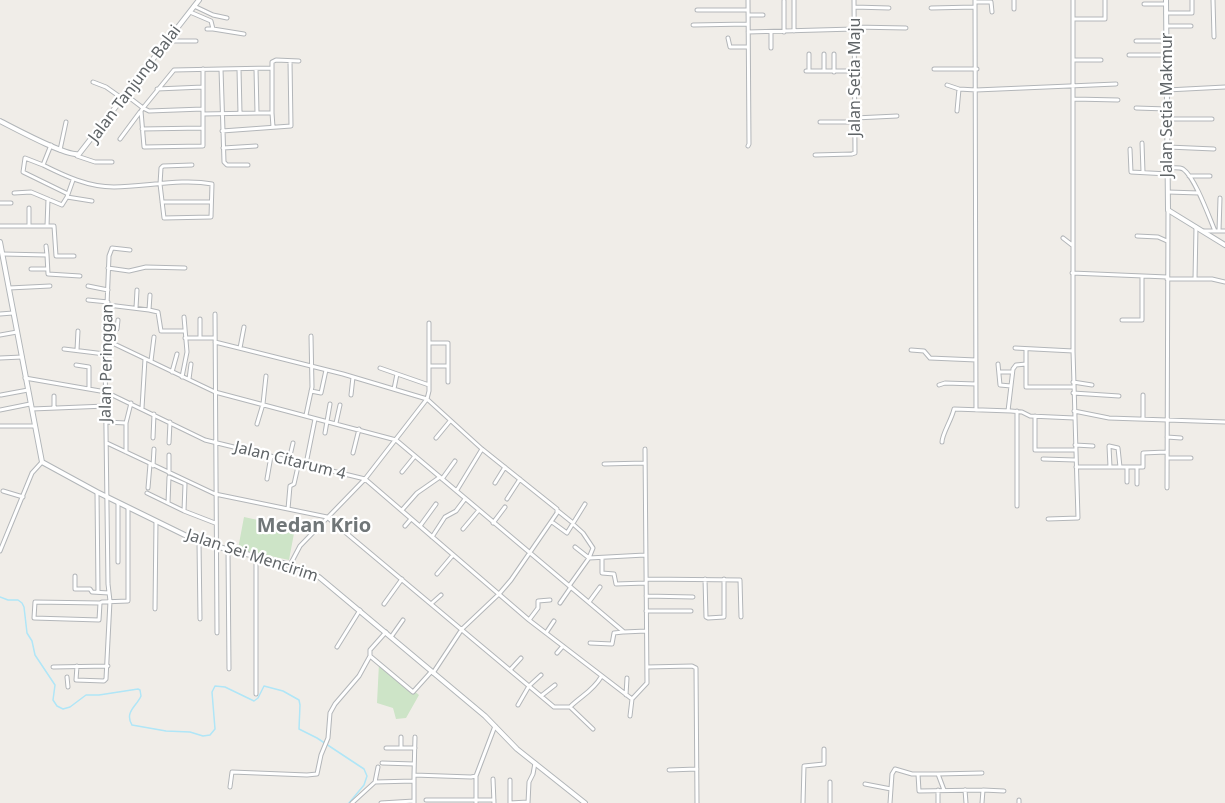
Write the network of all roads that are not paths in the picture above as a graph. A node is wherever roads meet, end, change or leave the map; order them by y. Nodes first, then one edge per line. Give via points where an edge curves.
1 (199, 0) edge
2 (748, 0) edge
3 (794, 0) edge
4 (854, 0) edge
5 (1014, 0) edge
6 (1074, 0) edge
7 (1105, 0) edge
8 (1192, 0) edge
9 (1213, 0) edge
10 (784, 1) edge
11 (1166, 2) edge
12 (975, 3) edge
13 (1144, 4) dead end
14 (194, 6) junction
15 (854, 7) junction
16 (889, 8) dead end
17 (932, 8) dead end
18 (1014, 9) dead end
19 (697, 10) dead end
20 (748, 10) junction
21 (190, 12) junction
22 (992, 12) dead end
23 (1166, 13) junction
24 (748, 15) junction
25 (763, 15) dead end
26 (227, 18) dead end
27 (1073, 19) junction
28 (748, 24) junction
29 (693, 25) dead end
30 (1167, 26) junction
31 (1191, 26) dead end
32 (854, 28) junction
33 (906, 28) dead end
34 (207, 29) dead end
35 (213, 29) junction
36 (794, 31) junction
37 (748, 32) junction
38 (771, 32) junction
39 (784, 32) junction
40 (244, 33) dead end
41 (1214, 37) dead end
42 (728, 38) dead end
43 (167, 41) junction
44 (196, 41) dead end
45 (1136, 41) dead end
46 (1167, 41) junction
47 (748, 47) junction
48 (771, 48) dead end
49 (810, 54) dead end
50 (824, 54) dead end
51 (834, 54) dead end
52 (1129, 55) dead end
53 (1167, 55) junction
54 (1073, 60) junction
55 (1101, 60) dead end
56 (290, 61) junction
57 (299, 61) dead end
58 (271, 68) junction
59 (203, 69) junction
60 (221, 69) junction
61 (239, 69) junction
62 (256, 69) junction
63 (934, 69) dead end
64 (977, 69) junction
65 (825, 71) junction
66 (855, 71) junction
67 (834, 72) junction
68 (93, 82) dead end
69 (1116, 84) dead end
70 (946, 85) dead end
71 (1073, 86) junction
72 (203, 87) junction
73 (1225, 87) edge
74 (157, 89) junction
75 (959, 89) junction
76 (976, 90) junction
77 (1167, 90) junction
78 (124, 97) junction
79 (1074, 99) junction
80 (1118, 100) dead end
81 (1136, 108) dead end
82 (203, 109) junction
83 (1167, 109) junction
84 (142, 110) junction
85 (957, 111) dead end
86 (222, 113) junction
87 (240, 113) junction
88 (256, 113) junction
89 (272, 113) junction
90 (203, 114) junction
91 (897, 116) dead end
92 (1167, 119) junction
93 (1212, 119) dead end
94 (855, 120) junction
95 (0, 121) edge
96 (66, 122) dead end
97 (820, 122) dead end
98 (273, 127) junction
99 (203, 128) junction
100 (142, 129) junction
101 (222, 131) junction
102 (120, 139) dead end
103 (1142, 143) dead end
104 (51, 145) junction
105 (256, 146) dead end
106 (748, 146) dead end
107 (1168, 147) junction
108 (223, 148) junction
109 (1214, 148) dead end
110 (1130, 149) dead end
111 (60, 150) junction
112 (815, 155) dead end
113 (77, 156) junction
114 (112, 162) dead end
115 (43, 165) junction
116 (192, 165) dead end
117 (248, 165) dead end
118 (1168, 168) junction
119 (1143, 172) junction
120 (1168, 174) junction
121 (1189, 176) junction
122 (1210, 176) dead end
123 (73, 180) junction
124 (160, 183) junction
125 (1168, 192) junction
126 (14, 193) dead end
127 (1199, 193) junction
128 (68, 196) junction
129 (1220, 198) dead end
130 (48, 199) junction
131 (92, 201) dead end
132 (162, 202) junction
133 (212, 202) junction
134 (0, 203) edge
135 (10, 203) dead end
136 (29, 208) dead end
137 (1168, 210) junction
138 (0, 226) edge
139 (29, 226) junction
140 (47, 226) junction
141 (1196, 227) junction
142 (1203, 231) junction
143 (1217, 231) junction
144 (1225, 231) edge
145 (1137, 236) dead end
146 (1063, 238) dead end
147 (1167, 241) junction
148 (0, 242) edge
149 (1072, 245) junction
150 (1225, 245) edge
151 (46, 246) dead end
152 (130, 250) dead end
153 (3, 254) junction
154 (47, 255) junction
155 (74, 256) dead end
156 (108, 268) junction
157 (185, 268) dead end
158 (31, 269) dead end
159 (47, 270) junction
160 (1072, 273) junction
161 (80, 276) dead end
162 (1142, 276) junction
163 (1167, 278) junction
164 (1195, 279) junction
165 (1225, 282) edge
166 (50, 286) dead end
167 (88, 286) dead end
168 (9, 288) junction
169 (108, 290) junction
170 (137, 290) dead end
171 (150, 295) dead end
172 (88, 300) dead end
173 (108, 304) junction
174 (136, 309) junction
175 (149, 310) junction
176 (14, 313) junction
177 (0, 314) edge
178 (215, 314) dead end
179 (184, 317) dead end
180 (200, 319) dead end
181 (118, 320) dead end
182 (1122, 320) dead end
183 (429, 322) dead end
184 (244, 327) dead end
185 (107, 328) junction
186 (78, 331) dead end
187 (184, 331) junction
188 (17, 332) junction
189 (0, 335) edge
190 (311, 336) dead end
191 (154, 337) dead end
192 (185, 338) junction
193 (200, 338) junction
194 (106, 340) junction
195 (215, 340) junction
196 (430, 343) junction
197 (240, 348) junction
198 (1015, 348) dead end
199 (63, 349) dead end
200 (1026, 349) junction
201 (77, 350) junction
202 (911, 350) dead end
203 (1072, 351) junction
204 (105, 354) junction
205 (177, 354) dead end
206 (22, 357) junction
207 (0, 358) edge
208 (145, 359) junction
209 (976, 360) junction
210 (151, 361) junction
211 (191, 364) dead end
212 (998, 364) dead end
213 (1026, 364) junction
214 (76, 365) dead end
215 (430, 366) junction
216 (448, 366) junction
217 (312, 367) junction
218 (380, 368) dead end
219 (326, 370) junction
220 (172, 372) junction
221 (999, 372) junction
222 (1012, 372) junction
223 (397, 374) junction
224 (182, 376) junction
225 (266, 376) dead end
226 (353, 377) junction
227 (26, 378) junction
228 (189, 380) junction
229 (448, 382) dead end
230 (1073, 382) junction
231 (976, 384) junction
232 (1092, 384) dead end
233 (429, 385) junction
234 (939, 385) dead end
235 (1011, 386) junction
236 (1073, 387) junction
237 (89, 388) junction
238 (394, 389) junction
239 (28, 390) junction
240 (311, 391) junction
241 (106, 392) junction
242 (215, 392) junction
243 (1073, 393) junction
244 (351, 394) dead end
245 (1, 395) edge
246 (1143, 395) dead end
247 (54, 396) dead end
248 (1119, 396) dead end
249 (427, 399) junction
250 (131, 402) junction
251 (263, 404) junction
252 (330, 404) dead end
253 (340, 405) dead end
254 (31, 406) junction
255 (106, 406) junction
256 (54, 407) junction
257 (142, 408) junction
258 (0, 410) edge
259 (976, 410) junction
260 (1008, 411) junction
261 (1017, 411) junction
262 (1074, 411) junction
263 (154, 414) junction
264 (306, 416) junction
265 (1035, 416) junction
266 (315, 418) junction
267 (1074, 418) junction
268 (1143, 419) junction
269 (450, 420) junction
270 (1167, 420) junction
271 (327, 421) junction
272 (106, 422) junction
273 (170, 422) junction
274 (1225, 422) edge
275 (126, 423) junction
276 (336, 423) junction
277 (257, 424) dead end
278 (0, 426) edge
279 (34, 426) junction
280 (359, 429) junction
281 (325, 433) dead end
282 (1167, 437) junction
283 (153, 438) dead end
284 (436, 438) dead end
285 (1181, 438) dead end
286 (396, 440) junction
287 (215, 442) junction
288 (942, 442) dead end
289 (107, 443) junction
290 (170, 443) dead end
291 (293, 443) dead end
292 (1075, 445) junction
293 (1093, 446) dead end
294 (154, 449) dead end
295 (482, 449) junction
296 (645, 449) dead end
297 (1075, 450) junction
298 (126, 452) junction
299 (1167, 452) junction
300 (353, 453) dead end
301 (169, 455) dead end
302 (271, 456) junction
303 (415, 456) junction
304 (1191, 458) dead end
305 (1043, 459) dead end
306 (1167, 459) junction
307 (289, 460) junction
308 (1076, 460) junction
309 (455, 461) dead end
310 (42, 462) junction
311 (298, 462) junction
312 (645, 463) junction
313 (306, 464) junction
314 (604, 464) dead end
315 (152, 465) junction
316 (1110, 466) junction
317 (505, 467) junction
318 (1076, 467) junction
319 (1120, 467) junction
320 (1127, 467) junction
321 (1137, 467) junction
322 (402, 472) dead end
323 (169, 473) junction
324 (441, 478) junction
325 (267, 479) dead end
326 (365, 479) junction
327 (520, 479) junction
328 (1127, 482) dead end
329 (495, 483) dead end
330 (1137, 484) dead end
331 (148, 488) dead end
332 (1167, 488) dead end
333 (3, 491) dead end
334 (456, 491) junction
335 (97, 492) junction
336 (147, 493) dead end
337 (215, 494) junction
338 (23, 497) junction
339 (107, 497) junction
340 (465, 499) junction
341 (507, 499) dead end
342 (118, 503) junction
343 (168, 503) junction
344 (436, 504) dead end
345 (585, 504) dead end
346 (1017, 506) dead end
347 (128, 507) junction
348 (505, 507) dead end
349 (288, 509) junction
350 (402, 510) junction
351 (479, 510) junction
352 (558, 511) junction
353 (184, 512) junction
354 (327, 517) junction
355 (411, 519) junction
356 (1048, 519) dead end
357 (156, 521) junction
358 (552, 522) junction
359 (215, 523) junction
360 (493, 523) junction
361 (573, 523) junction
362 (405, 526) dead end
363 (420, 526) junction
364 (463, 529) dead end
365 (432, 537) junction
366 (199, 542) junction
367 (216, 547) junction
368 (575, 547) dead end
369 (228, 550) junction
370 (0, 551) edge
371 (530, 554) junction
372 (453, 555) junction
373 (645, 555) junction
374 (255, 556) junction
375 (589, 558) junction
376 (602, 558) junction
377 (118, 562) dead end
378 (290, 566) junction
379 (436, 574) dead end
380 (75, 576) dead end
381 (402, 579) junction
382 (705, 579) junction
383 (724, 579) junction
384 (646, 581) junction
385 (570, 586) junction
386 (600, 587) dead end
387 (98, 592) junction
388 (109, 593) junction
389 (499, 594) junction
390 (441, 595) dead end
391 (646, 596) junction
392 (693, 597) dead end
393 (550, 600) dead end
394 (110, 601) junction
395 (589, 602) junction
396 (100, 603) junction
397 (432, 603) junction
398 (560, 603) dead end
399 (384, 604) dead end
400 (155, 609) dead end
401 (360, 610) junction
402 (646, 611) junction
403 (691, 611) dead end
404 (741, 617) dead end
405 (200, 619) dead end
406 (403, 620) dead end
407 (529, 620) junction
408 (554, 621) dead end
409 (462, 629) junction
410 (646, 631) junction
411 (386, 632) junction
412 (624, 632) junction
413 (217, 633) dead end
414 (546, 633) junction
415 (391, 637) junction
416 (590, 643) dead end
417 (563, 646) junction
418 (337, 647) dead end
419 (557, 653) dead end
420 (370, 656) junction
421 (521, 658) dead end
422 (77, 666) junction
423 (108, 666) junction
424 (53, 667) dead end
425 (647, 667) junction
426 (229, 669) dead end
427 (510, 670) junction
428 (432, 673) junction
429 (541, 675) dead end
430 (601, 677) junction
431 (627, 678) dead end
432 (76, 680) junction
433 (555, 685) dead end
434 (529, 686) junction
435 (68, 687) dead end
436 (256, 694) dead end
437 (626, 695) junction
438 (541, 696) junction
439 (632, 699) junction
440 (518, 705) dead end
441 (570, 708) junction
442 (630, 716) dead end
443 (495, 726) junction
444 (593, 729) dead end
445 (401, 737) dead end
446 (416, 738) dead end
447 (386, 748) dead end
448 (401, 748) junction
449 (415, 748) junction
450 (824, 749) dead end
451 (382, 763) dead end
452 (535, 763) junction
453 (414, 764) junction
454 (378, 766) dead end
455 (697, 769) junction
456 (669, 770) dead end
457 (982, 773) dead end
458 (918, 774) junction
459 (938, 774) junction
460 (414, 775) junction
461 (476, 776) junction
462 (493, 779) dead end
463 (510, 780) dead end
464 (414, 781) junction
465 (375, 782) junction
466 (830, 782) dead end
467 (865, 784) dead end
468 (230, 787) dead end
469 (891, 789) junction
470 (938, 790) junction
471 (944, 790) junction
472 (965, 790) junction
473 (983, 790) junction
474 (1004, 791) dead end
475 (426, 800) dead end
476 (494, 801) edge
477 (579, 801) edge
478 (414, 802) edge
479 (476, 802) edge
480 (528, 802) edge
481 (352, 803) edge
482 (381, 803) edge
483 (510, 803) edge
484 (585, 803) edge
485 (697, 803) edge
486 (803, 803) edge
487 (830, 803) edge
488 (891, 803) edge
489 (938, 803) edge
490 (966, 803) edge
491 (982, 803) edge

1 - 14 street, Jalan Tanjung Balai
2 - 20 street
3 - 36 street
4 - 15 street, Jalan Setia Maju
5 - 18 street
6 - 27 street
7 - 27 street via 1105,19
8 - 23 street via 1192,13
9 - 41 street
10 - 39 street
11 - 13 street
11 - 23 street, Jalan Setia Makmur
12 - 17 street
12 - 22 street via 991,2
12 - 64 street
14 - 21 street, Jalan Tanjung Balai
14 - 26 street
15 - 16 street
15 - 32 street, Jalan Setia Maju
19 - 20 street
20 - 24 street
21 - 35 street via 211,21
21 - 43 street, Jalan Tanjung Balai
23 - 30 street, Jalan Setia Makmur
24 - 25 street
24 - 28 street
27 - 54 street
28 - 29 street
28 - 37 street
30 - 31 street
30 - 46 street, Jalan Setia Makmur
32 - 33 street
32 - 36 street
32 - 66 street, Jalan Setia Maju
34 - 35 street
35 - 40 street
36 - 39 street
37 - 38 street
37 - 47 street
38 - 39 street
38 - 48 street
42 - 47 street via 730,47
43 - 44 street
43 - 78 street, Jalan Tanjung Balai
45 - 46 street
46 - 53 street, Jalan Setia Makmur
47 - 106 street
49 - 65 street via 808,71
50 - 65 street
51 - 67 street
52 - 53 street
53 - 77 street, Jalan Setia Makmur
54 - 55 street
54 - 71 street
56 - 57 street
56 - 58 street via 274,61
56 - 98 street via 294,126
58 - 62 street
58 - 89 street
59 - 60 street
59 - 72 street
59 - 74 street via 174,70
60 - 61 street
60 - 86 street
61 - 62 street
61 - 87 street
62 - 88 street
63 - 64 street
64 - 76 street
65 - 67 street
66 - 67 street
66 - 94 street, Jalan Setia Maju
68 - 78 street
69 - 71 street
70 - 75 street
71 - 76 street
71 - 79 street
72 - 74 street
72 - 82 street
73 - 77 street
74 - 84 street
75 - 76 street
75 - 85 street
76 - 209 street
77 - 83 street, Jalan Setia Makmur
78 - 84 street
78 - 113 street, Jalan Tanjung Balai
79 - 80 street
79 - 149 street
81 - 83 street
82 - 84 street
82 - 90 street
83 - 92 street, Jalan Setia Makmur
84 - 100 street
84 - 102 street
86 - 87 street
86 - 90 street
86 - 101 street
87 - 88 street
88 - 89 street
89 - 98 street
90 - 99 street
91 - 94 street
92 - 93 street
92 - 107 street, Jalan Setia Makmur
94 - 97 street
94 - 112 street, Jalan Setia Maju via 854,154
95 - 104 street, Jalan Tanjung Balai
96 - 111 street
98 - 101 street
99 - 100 street
99 - 100 street via 202,146 145,147
101 - 108 street
103 - 119 street
104 - 111 street, Jalan Tanjung Balai
104 - 115 street
105 - 108 street
107 - 109 street
107 - 118 street, Jalan Setia Makmur
108 - 117 street via 225,164
110 - 119 street via 1131,171
111 - 113 street, Jalan Tanjung Balai
113 - 114 street
115 - 123 street
115 - 128 street via 26,157 23,172
116 - 124 street via 162,166
118 - 120 street, Jalan Setia Makmur
118 - 121 street via 1181,168
119 - 120 street
120 - 125 street, Jalan Setia Makmur
121 - 122 street
121 - 127 street
123 - 124 street via 112,187
123 - 128 street
124 - 132 street
124 - 133 street via 211,183
125 - 127 street
125 - 137 street, Jalan Setia Makmur
126 - 130 street via 31,192
127 - 143 street
128 - 130 street via 62,205
128 - 131 street
129 - 143 street
130 - 140 street
132 - 133 street
132 - 133 street via 165,218 211,217
134 - 135 street
136 - 139 street
137 - 141 street
137 - 147 street
138 - 139 street
139 - 140 street
140 - 155 street via 55,226 56,256
141 - 142 street
141 - 164 street
142 - 143 street
142 - 150 street
143 - 144 street
145 - 147 street
146 - 149 street
147 - 163 street
148 - 153 street
149 - 160 street
151 - 154 street
152 - 156 street via 112,248
153 - 154 street
153 - 168 street
154 - 159 street
156 - 157 street
156 - 169 street, Jalan Peringgan
158 - 159 street
159 - 161 street via 48,274
160 - 162 street
160 - 203 street
162 - 163 street
162 - 182 street via 1142,320
163 - 164 street
163 - 270 street
164 - 165 street
166 - 168 street
167 - 169 street
168 - 176 street
169 - 173 street, Jalan Peringgan
170 - 174 street
171 - 175 street
172 - 173 street
173 - 174 street
173 - 185 street, Jalan Peringgan
174 - 175 street
175 - 187 street via 158,312 161,331
176 - 177 street
176 - 188 street
178 - 195 street
179 - 187 street
180 - 193 street
181 - 185 street via 117,329
183 - 196 street
184 - 197 street
185 - 194 street, Jalan Peringgan
186 - 201 street
187 - 192 street
188 - 189 street
188 - 206 street
190 - 217 street
191 - 210 street
192 - 193 street
192 - 224 street via 187,352
193 - 195 street
194 - 204 street, Jalan Peringgan
194 - 208 street
195 - 197 street
195 - 242 street
196 - 215 street
196 - 216 street via 448,343
197 - 217 street
198 - 200 street
199 - 201 street
200 - 203 street
200 - 213 street
201 - 204 street
202 - 209 street via 924,351 932,359
203 - 230 street
204 - 241 street, Jalan Peringgan
205 - 220 street
206 - 207 street
206 - 227 street
208 - 210 street
208 - 257 street
209 - 231 street
210 - 220 street
211 - 228 street
212 - 221 street
213 - 222 street via 1014,365
213 - 236 street via 1027,388
214 - 237 street via 89,367
215 - 216 street
215 - 233 street
216 - 229 street
217 - 219 street
217 - 240 street
218 - 223 street
219 - 226 street
219 - 240 street via 321,393
220 - 224 street
221 - 222 street
221 - 235 street via 1000,385
222 - 235 street
223 - 233 street
223 - 238 street
224 - 228 street
225 - 251 street
226 - 238 street
226 - 244 street
227 - 237 street, Jalan Citarum 4
227 - 239 street
228 - 242 street
230 - 232 street
230 - 236 street
231 - 234 street
231 - 259 street
233 - 249 street
235 - 260 street
236 - 243 street
237 - 241 street, Jalan Citarum 4
238 - 249 street
239 - 245 street
239 - 254 street
240 - 264 street
241 - 250 street, Jalan Citarum 4
241 - 255 street, Jalan Peringgan
242 - 251 street
242 - 287 street
243 - 248 street
243 - 262 street
246 - 268 street
247 - 256 street
249 - 269 street
249 - 286 street
250 - 257 street, Jalan Citarum 4
250 - 275 street
251 - 264 street
251 - 277 street
252 - 271 street
253 - 276 street
254 - 256 street
254 - 258 street
254 - 279 street
255 - 256 street
255 - 272 street, Jalan Peringgan
257 - 263 street, Jalan Citarum 4
259 - 260 street
259 - 288 street via 954,410
260 - 261 street
261 - 265 street
261 - 346 street
262 - 267 street
262 - 268 street
263 - 273 street, Jalan Citarum 4
263 - 283 street
264 - 266 street
265 - 267 street
265 - 297 street via 1035,450
266 - 271 street
266 - 313 street
267 - 292 street
268 - 270 street
269 - 284 street
269 - 295 street
270 - 274 street
270 - 282 street
271 - 276 street
271 - 281 street
272 - 275 street
272 - 289 street, Jalan Peringgan
273 - 287 street, Jalan Citarum 4
273 - 290 street
275 - 298 street
276 - 280 street
278 - 279 street
279 - 310 street
280 - 286 street
280 - 300 street
282 - 285 street
282 - 299 street
286 - 303 street
286 - 326 street
287 - 302 street, Jalan Citarum 4
287 - 337 street
289 - 298 street
289 - 339 street, Jalan Peringgan
291 - 307 street
292 - 293 street
292 - 297 street
294 - 315 street
295 - 317 street
295 - 334 street
296 - 312 street
297 - 308 street
298 - 315 street
299 - 306 street
299 - 321 street via 1143,453 1143,467
301 - 323 street
302 - 307 street, Jalan Citarum 4
302 - 325 street
303 - 322 street
303 - 324 street
304 - 306 street
305 - 308 street
306 - 332 street
307 - 311 street, Jalan Citarum 4
308 - 318 street
309 - 324 street
310 - 335 street, Jalan Sei Mencirim
310 - 338 street via 32,473
311 - 313 street, Jalan Citarum 4
311 - 349 street
312 - 314 street
312 - 373 street
313 - 326 street, Jalan Citarum 4
315 - 323 street
315 - 331 street
316 - 318 street
316 - 319 street
316 - 319 street via 1108,447 1119,449
317 - 327 street
317 - 329 street
318 - 356 street via 1078,518
319 - 320 street
320 - 321 street
320 - 328 street
321 - 330 street
323 - 337 street
324 - 334 street
324 - 350 street
326 - 350 street
326 - 354 street
327 - 341 street
327 - 352 street
333 - 338 street
334 - 340 street
335 - 339 street, Jalan Sei Mencirim
335 - 387 street
336 - 343 street
337 - 349 street
337 - 359 street
338 - 370 street
339 - 342 street, Jalan Sei Mencirim
339 - 388 street, Jalan Peringgan
340 - 351 street
340 - 365 street via 456,512 445,517
342 - 347 street, Jalan Sei Mencirim
342 - 377 street
343 - 353 street
343 - 353 street via 169,477 185,484
344 - 363 street
345 - 361 street
347 - 357 street, Jalan Sei Mencirim
347 - 394 street via 128,601
348 - 360 street
349 - 354 street
350 - 355 street
351 - 360 street
351 - 364 street
352 - 358 street
352 - 361 street
353 - 359 street
354 - 378 street via 300,546
354 - 381 street
355 - 362 street
355 - 363 street
357 - 366 street, Jalan Sei Mencirim
357 - 400 street
358 - 361 street via 567,533
358 - 371 street
359 - 367 street
360 - 371 street
361 - 375 street via 593,546
363 - 365 street
365 - 372 street
366 - 367 street, Jalan Sei Mencirim
366 - 405 street
367 - 369 street, Jalan Sei Mencirim
367 - 413 street
368 - 375 street
369 - 374 street, Jalan Sei Mencirim
369 - 426 street
371 - 385 street
371 - 389 street
372 - 379 street
372 - 389 street
373 - 376 street
373 - 384 street
374 - 378 street, Jalan Sei Mencirim
374 - 436 street
375 - 376 street
375 - 385 street
376 - 384 street via 602,573 614,574 615,584
378 - 401 street, Jalan Sei Mencirim via 328,582
380 - 387 street via 75,589
381 - 397 street
381 - 399 street
382 - 383 street
382 - 383 street via 708,618 724,617
382 - 384 street
383 - 404 street via 741,581
384 - 391 street
385 - 395 street
385 - 398 street
386 - 395 street
387 - 388 street
388 - 394 street, Jalan Peringgan
389 - 407 street
389 - 409 street
390 - 397 street
391 - 392 street
391 - 402 street
393 - 407 street via 538,601
394 - 396 street
394 - 423 street, Jalan Peringgan
395 - 412 street
396 - 396 street via 34,602 34,618 99,620
397 - 409 street
401 - 411 street, Jalan Sei Mencirim
401 - 418 street
402 - 403 street
402 - 410 street
406 - 415 street
407 - 414 street
408 - 414 street
409 - 427 street
409 - 428 street
410 - 412 street
410 - 425 street
411 - 415 street, Jalan Sei Mencirim
411 - 420 street via 370,650
412 - 416 street via 614,633 612,644
414 - 417 street
415 - 428 street, Jalan Sei Mencirim
417 - 419 street
417 - 430 street
420 - 428 street via 412,692
420 - 468 street via 330,713 327,743 316,775 232,772
421 - 427 street
422 - 423 street
422 - 424 street
422 - 432 street
423 - 432 street via 106,681
425 - 439 street via 645,686
425 - 455 street via 696,668
427 - 434 street
428 - 443 street, Jalan Sei Mencirim
429 - 434 street
430 - 437 street
430 - 441 street via 594,689
431 - 437 street
432 - 435 street via 68,679
433 - 438 street
434 - 438 street
434 - 440 street
437 - 439 street
438 - 441 street via 554,707
439 - 442 street
441 - 444 street
443 - 452 street, Jalan Sei Mencirim
443 - 461 street
445 - 448 street
446 - 449 street
447 - 448 street
448 - 449 street
449 - 453 street
450 - 486 street via 824,764 804,766
451 - 453 street
452 - 477 street, Jalan Sei Mencirim
452 - 480 street
453 - 460 street
454 - 465 street
455 - 456 street
455 - 485 street
457 - 459 street
458 - 459 street
458 - 469 street via 893,770
458 - 470 street via 919,790
459 - 471 street
460 - 461 street
460 - 464 street
461 - 479 street
462 - 476 street
463 - 483 street
464 - 465 street
464 - 478 street
465 - 481 street
466 - 487 street
467 - 469 street
469 - 488 street
470 - 471 street
470 - 489 street
471 - 472 street
472 - 473 street
472 - 490 street
473 - 474 street
473 - 491 street
475 - 479 street
476 - 479 street
477 - 484 street, Jalan Sei Mencirim
478 - 482 street
480 - 483 street

